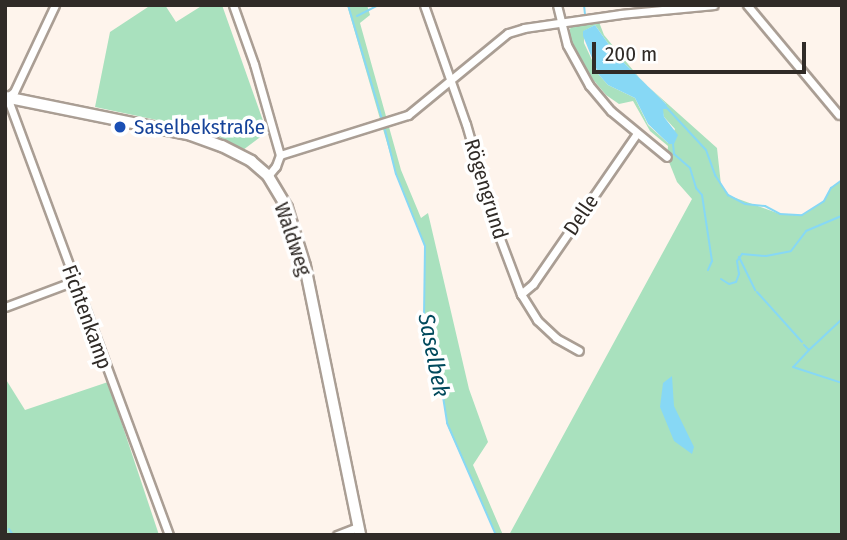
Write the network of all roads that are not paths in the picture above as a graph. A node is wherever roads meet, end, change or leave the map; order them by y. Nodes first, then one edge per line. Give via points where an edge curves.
1 (55, 5) edge
2 (233, 5) edge
3 (424, 5) edge
4 (557, 5) edge
5 (714, 5) edge
6 (747, 5) edge
7 (561, 25) junction
8 (451, 81) junction
9 (6, 97) edge
10 (839, 115) dead end
11 (637, 133) junction
12 (279, 155) junction
13 (667, 157) dead end
14 (268, 176) junction
15 (74, 281) junction
16 (521, 294) junction
17 (5, 307) edge
18 (579, 351) dead end
19 (359, 531) edge
20 (169, 535) edge
21 (337, 535) edge

1 - 9 street via 14,92
2 - 12 street
3 - 8 street, Rögengrund
4 - 7 street
5 - 7 street
6 - 10 street
7 - 8 street via 508,33
7 - 11 street via 577,67 603,103
8 - 12 street via 408,115
8 - 16 street, Rögengrund
9 - 14 main road, Waldweg via 191,135 222,146
9 - 15 street, Fichtenkamp
11 - 13 street
11 - 16 street, Delle via 533,284
12 - 14 street
14 - 19 main road, Waldweg via 287,208 305,265
15 - 17 street
15 - 20 street, Fichtenkamp
16 - 18 street, Rögengrund via 537,320
19 - 21 street

